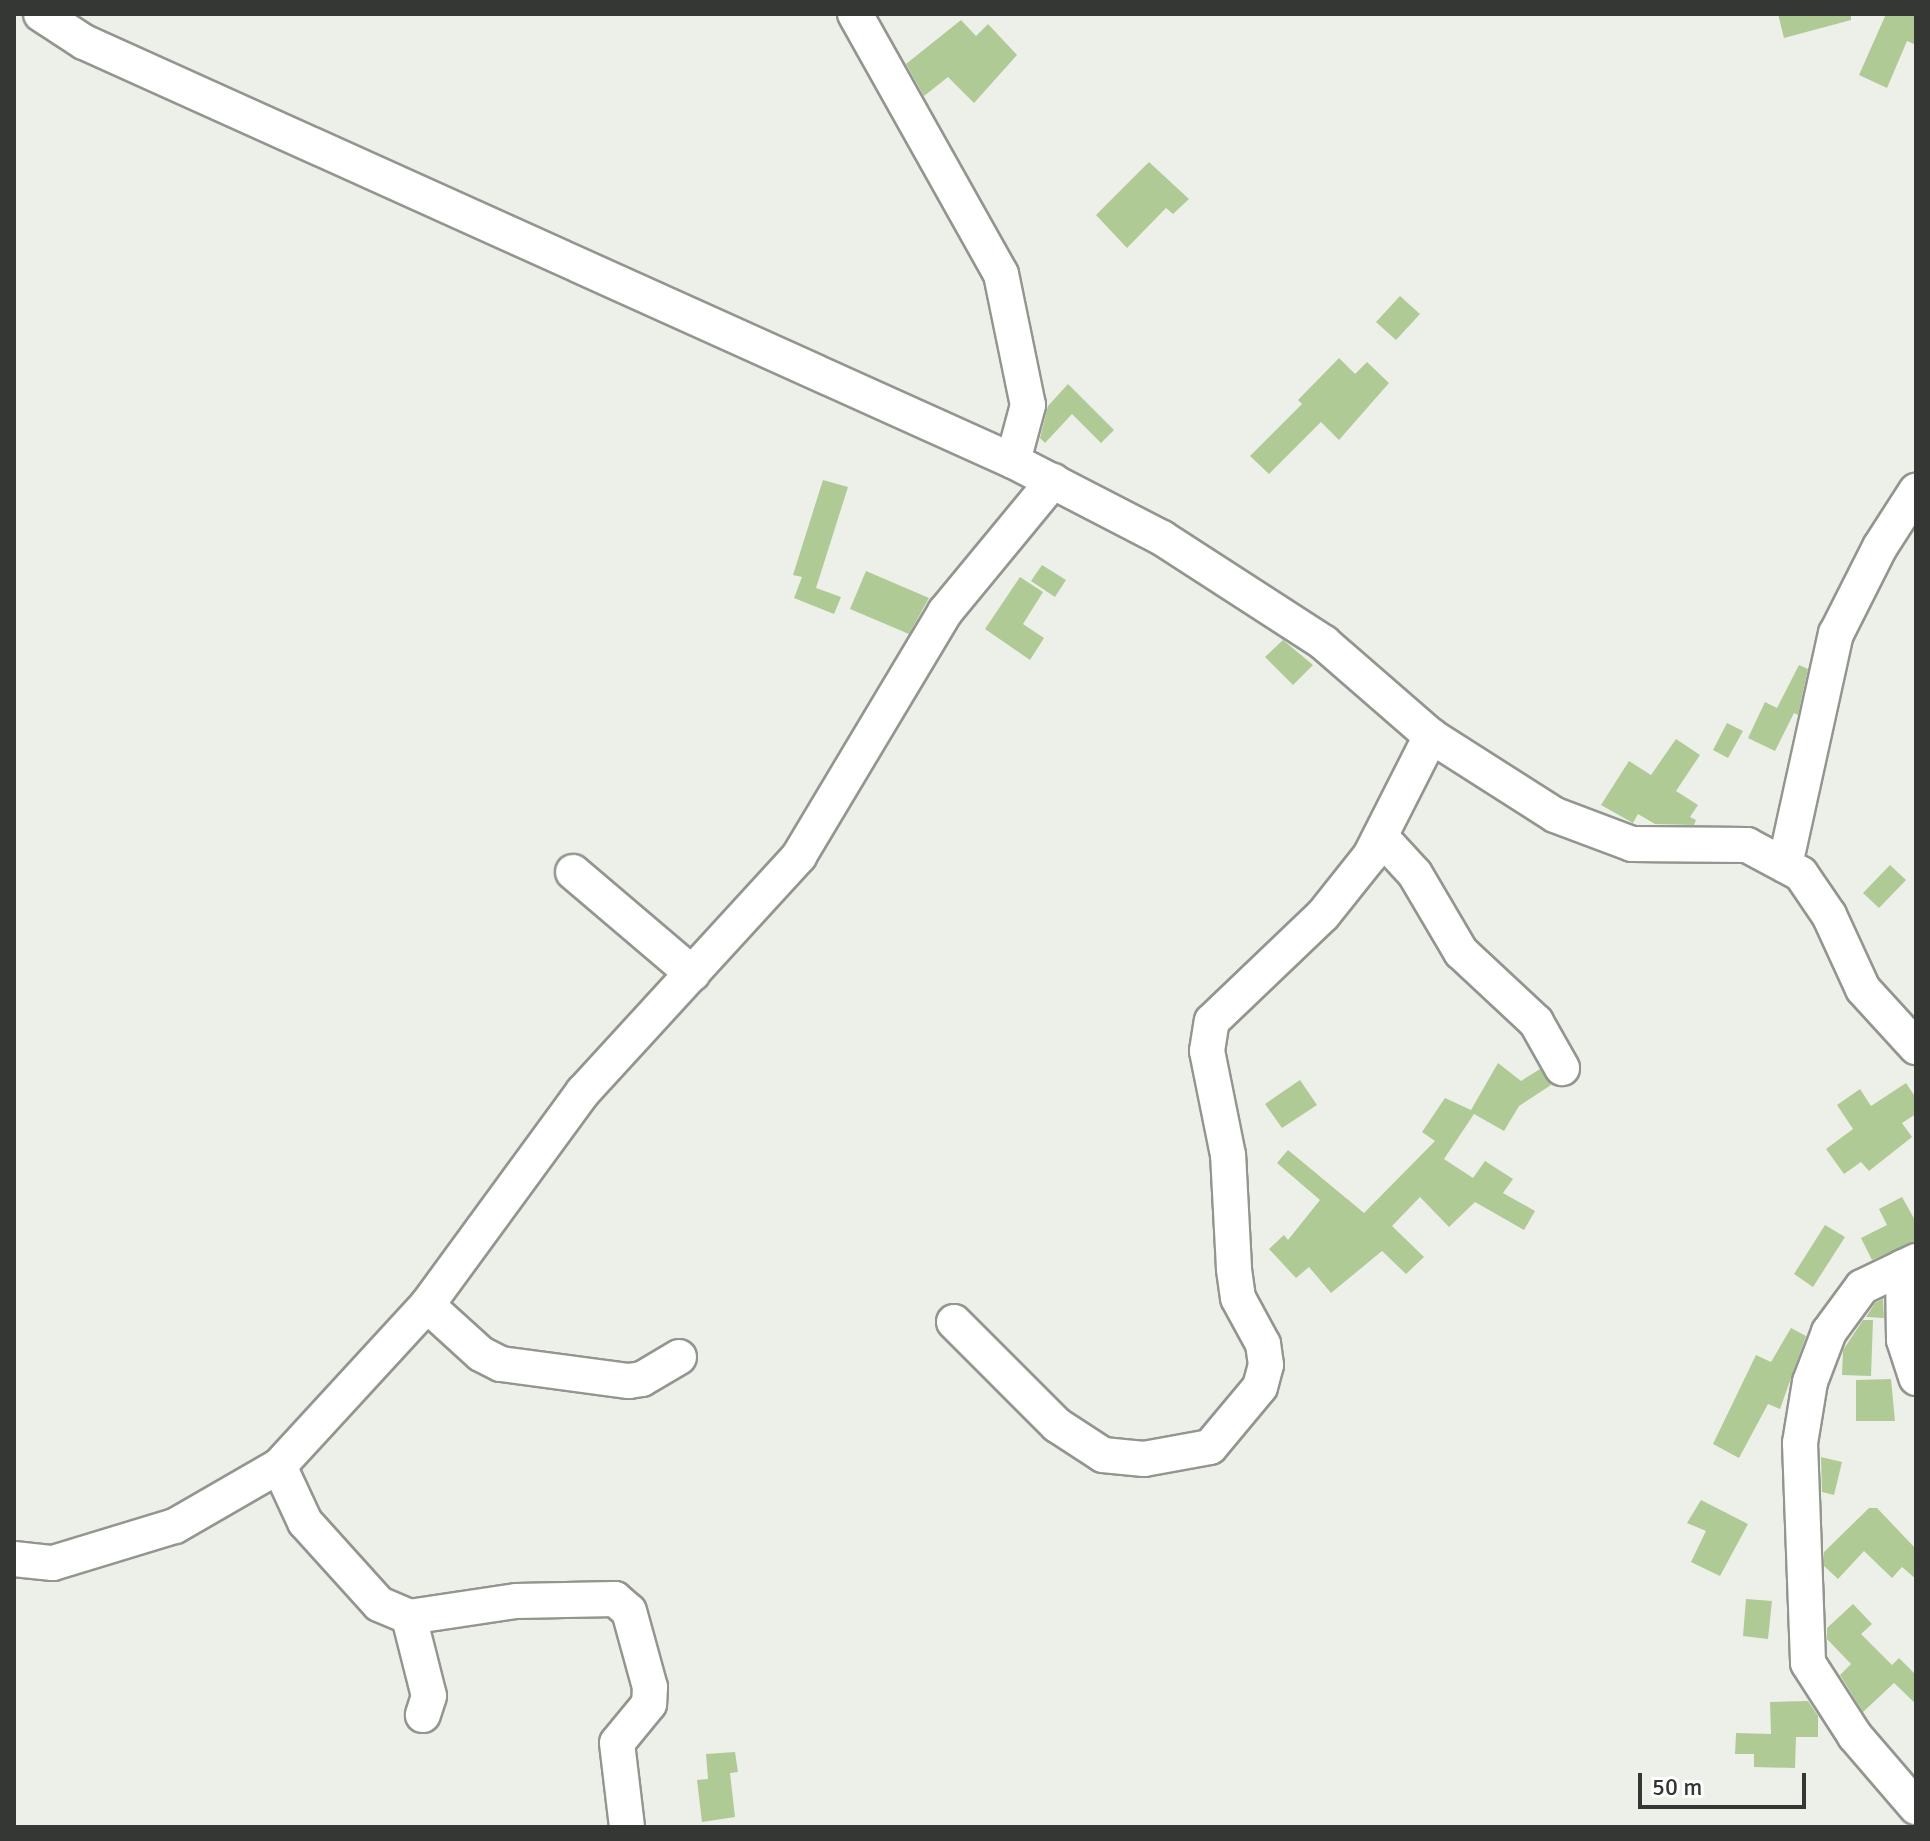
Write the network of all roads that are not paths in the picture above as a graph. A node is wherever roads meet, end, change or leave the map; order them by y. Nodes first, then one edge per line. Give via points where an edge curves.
1 (41, 14) edge
2 (855, 14) edge
3 (1013, 461) junction
4 (1053, 481) junction
5 (1916, 491) edge
6 (1431, 736) junction
7 (1381, 837) junction
8 (1785, 865) junction
9 (573, 872) dead end
10 (693, 974) junction
11 (1916, 1047) edge
12 (1562, 1068) dead end
13 (1909, 1264) edge
14 (427, 1305) junction
15 (954, 1322) dead end
16 (679, 1357) dead end
17 (1916, 1378) edge
18 (279, 1466) junction
19 (14, 1559) edge
20 (409, 1617) junction
21 (423, 1715) dead end
22 (1916, 1807) edge
23 (627, 1827) edge

1 - 3 street via 84,42
2 - 3 street via 1001,274 1028,405
3 - 4 street
4 - 6 street via 1162,538 1324,643
4 - 10 street via 945,612 799,856
5 - 8 street via 1880,547 1836,634
6 - 7 street
6 - 8 street via 1555,815 1632,844 1747,845
7 - 12 street via 1415,874 1461,952 1536,1022
7 - 15 street via 1323,915 1212,1021 1207,1051 1228,1155 1238,1298 1263,1344 1266,1365 1260,1387 1210,1447 1144,1459 1103,1455 1057,1425
8 - 11 street via 1801,874 1829,915 1863,989
9 - 10 street
10 - 14 street via 583,1092
13 - 17 street via 1904,1340
13 - 22 street via 1862,1287 1829,1332 1810,1382 1800,1443 1808,1663 1818,1686
14 - 16 street via 481,1354 501,1364 629,1381
14 - 18 street
18 - 19 street via 175,1526 53,1563
18 - 20 street via 305,1522 379,1604
20 - 21 street via 429,1696
20 - 23 street via 516,1601 615,1599 629,1611 650,1687 649,1704 617,1743

